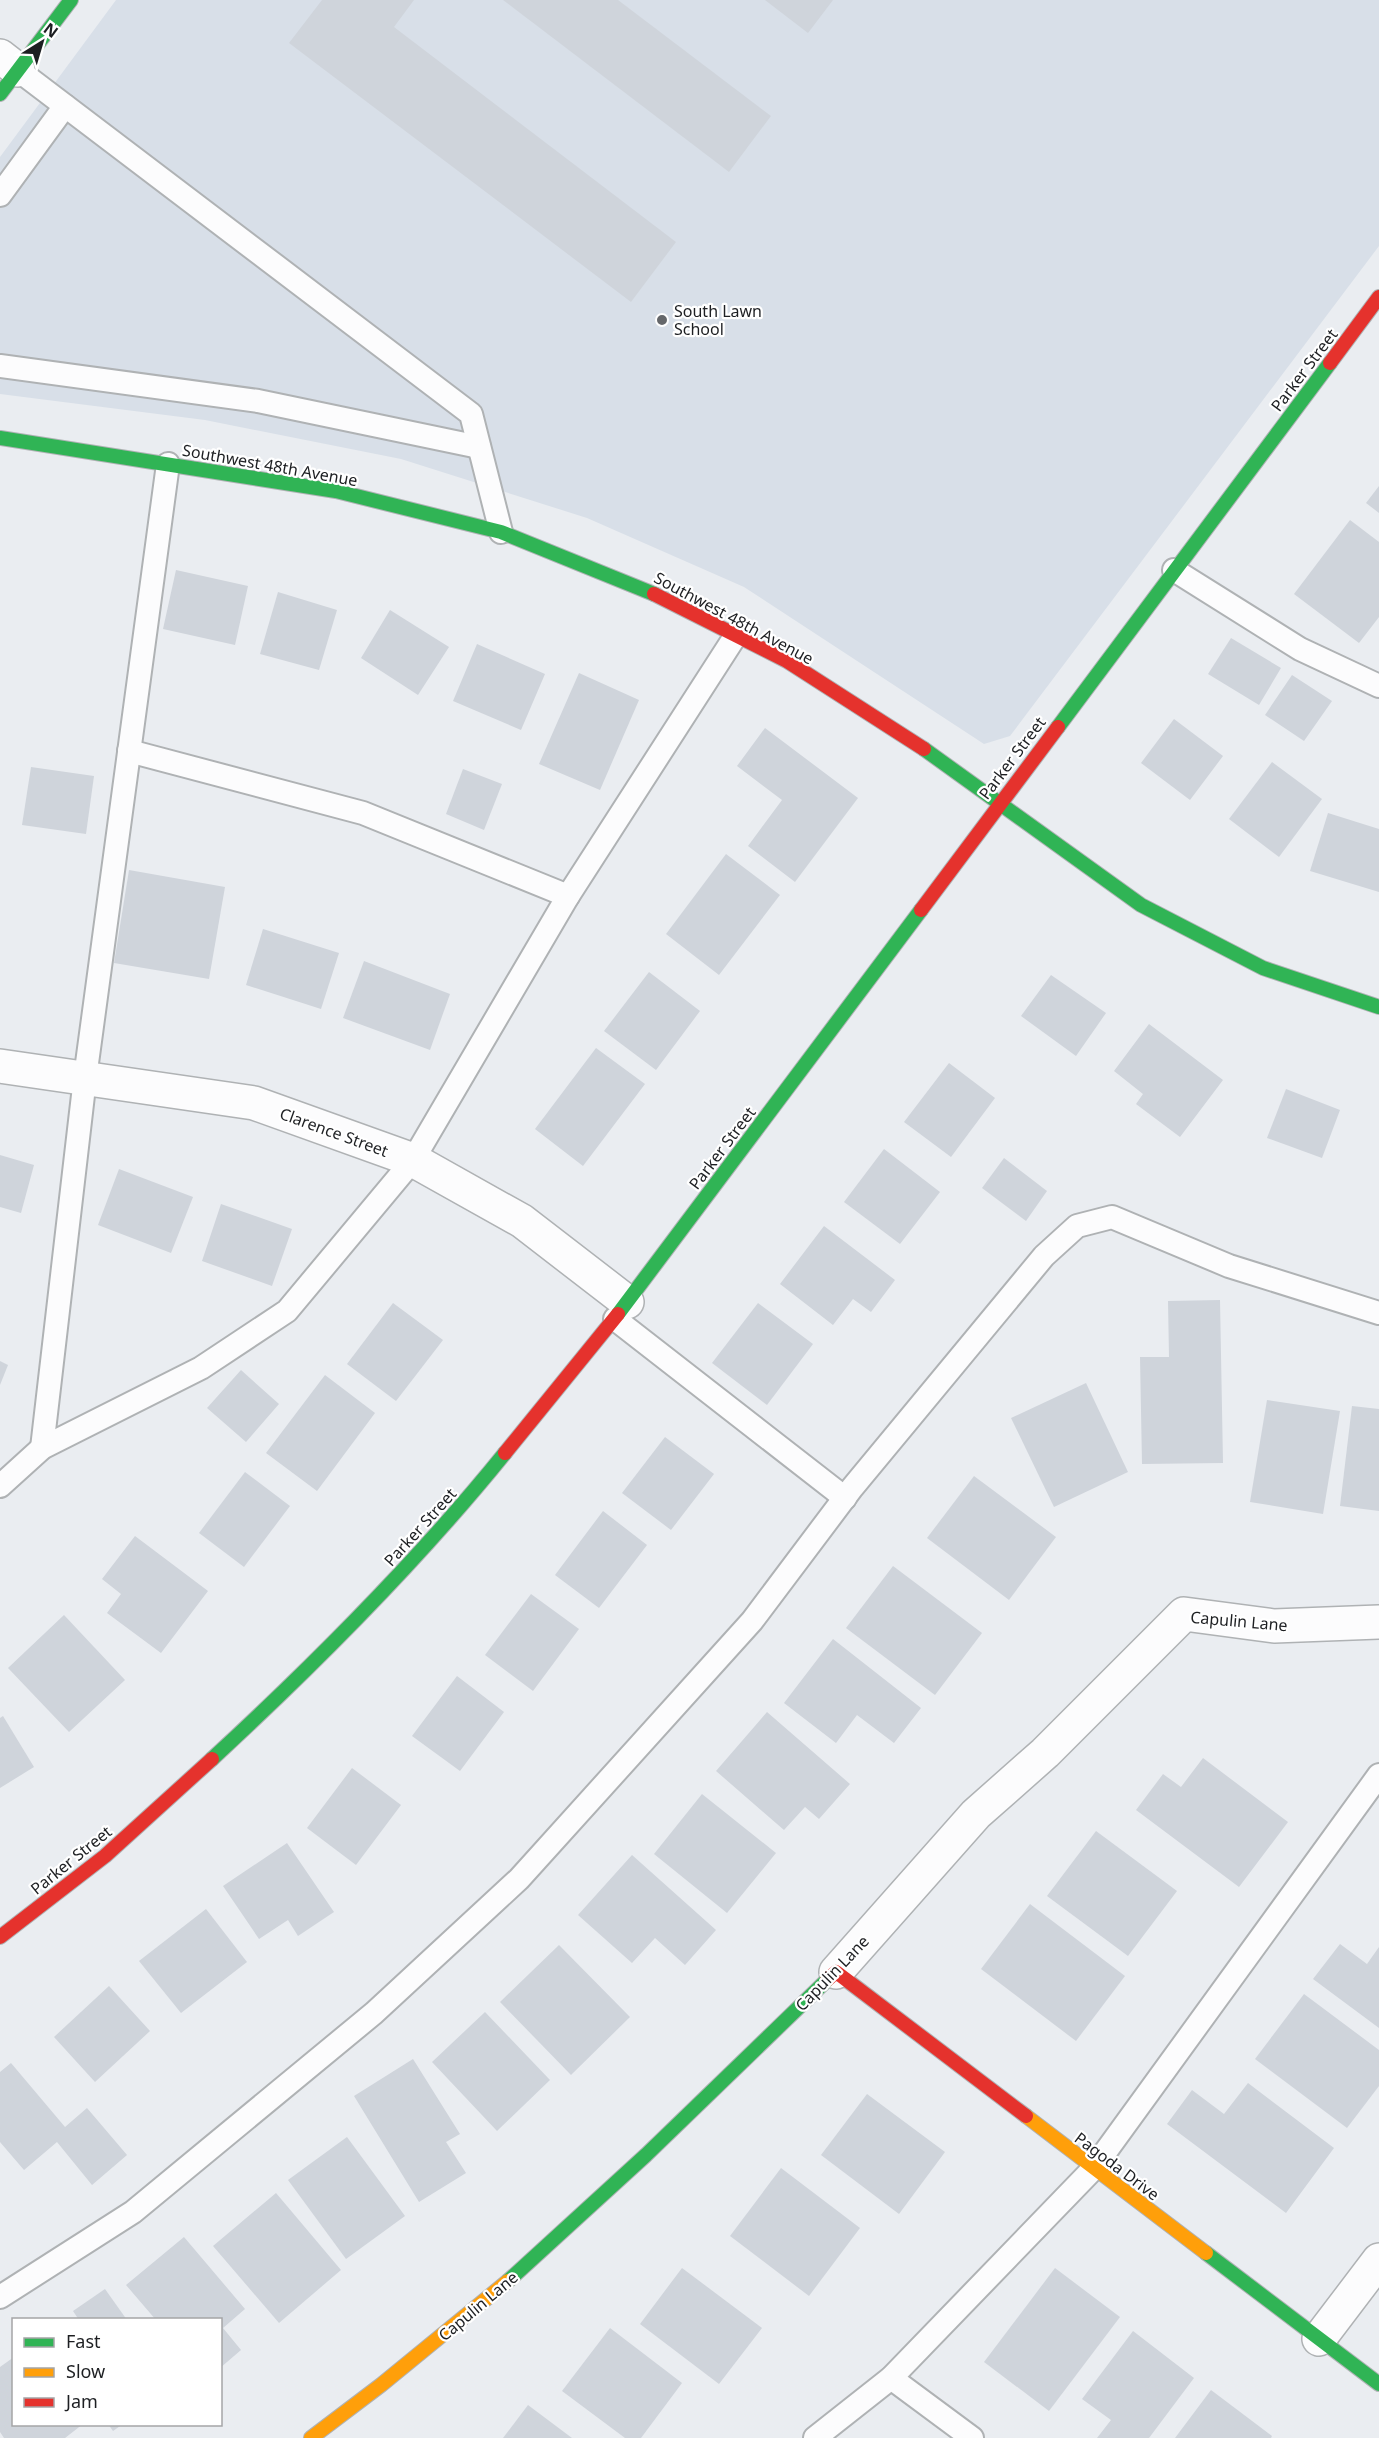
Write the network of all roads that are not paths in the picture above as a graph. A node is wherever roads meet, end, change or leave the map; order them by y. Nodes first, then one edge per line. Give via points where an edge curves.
1 (71, 0) edge
2 (6, 73) edge
3 (65, 106) junction
4 (0, 195) edge
5 (1379, 297) edge
6 (0, 366) edge
7 (0, 438) edge
8 (479, 447) junction
9 (168, 464) junction
10 (501, 532) junction
11 (1174, 570) junction
12 (736, 635) junction
13 (1379, 686) edge
14 (129, 752) junction
15 (1000, 802) junction
16 (568, 896) junction
17 (1379, 1007) edge
18 (0, 1066) edge
19 (85, 1078) junction
20 (413, 1161) junction
21 (621, 1310) junction
22 (1379, 1313) edge
23 (42, 1448) junction
24 (0, 1486) edge
25 (845, 1498) junction
26 (1379, 1622) edge
27 (1379, 1775) edge
28 (0, 1937) edge
29 (836, 1971) junction
30 (1093, 2169) junction
31 (1379, 2260) edge
32 (0, 2297) edge
33 (1319, 2339) junction
34 (891, 2378) junction
35 (1379, 2384) edge
36 (311, 2438) edge
37 (815, 2438) edge
38 (972, 2438) edge

1 - 2 street
2 - 3 lane
3 - 4 lane
3 - 8 lane via 471,414
5 - 11 street, Parker Street
6 - 8 lane via 258,401
7 - 9 street, Southwest 48th Avenue
8 - 10 lane
9 - 10 street, Southwest 48th Avenue via 336,491
9 - 14 lane
10 - 12 street, Southwest 48th Avenue via 638,586
11 - 13 lane via 1300,649
11 - 15 street, Parker Street
12 - 15 street, Southwest 48th Avenue via 914,742
12 - 16 lane
14 - 16 lane via 363,813
14 - 19 lane
15 - 17 street, Southwest 48th Avenue via 1141,905 1263,968
15 - 21 street, Parker Street
16 - 20 lane
18 - 19 street, Clarence Street
19 - 20 street, Clarence Street via 254,1103
19 - 23 lane
20 - 21 street, Clarence Street via 522,1221
20 - 23 lane via 287,1311 201,1368
21 - 25 lane
21 - 28 street, Parker Street via 471,1495 357,1621 105,1856
22 - 25 lane via 1229,1266 1112,1217 1077,1226 1044,1256
23 - 24 lane
25 - 32 lane via 752,1621 519,1879 374,2013 133,2212
26 - 29 street, Capulin Lane via 1274,1626 1184,1614 1044,1753 976,1814
27 - 30 lane
29 - 30 street, Pagoda Drive
29 - 36 street, Capulin Lane via 655,2148 538,2255 378,2390
30 - 33 street, Pagoda Drive
30 - 34 lane
31 - 33 street
33 - 35 street, Pagoda Drive
34 - 37 lane
34 - 38 lane

